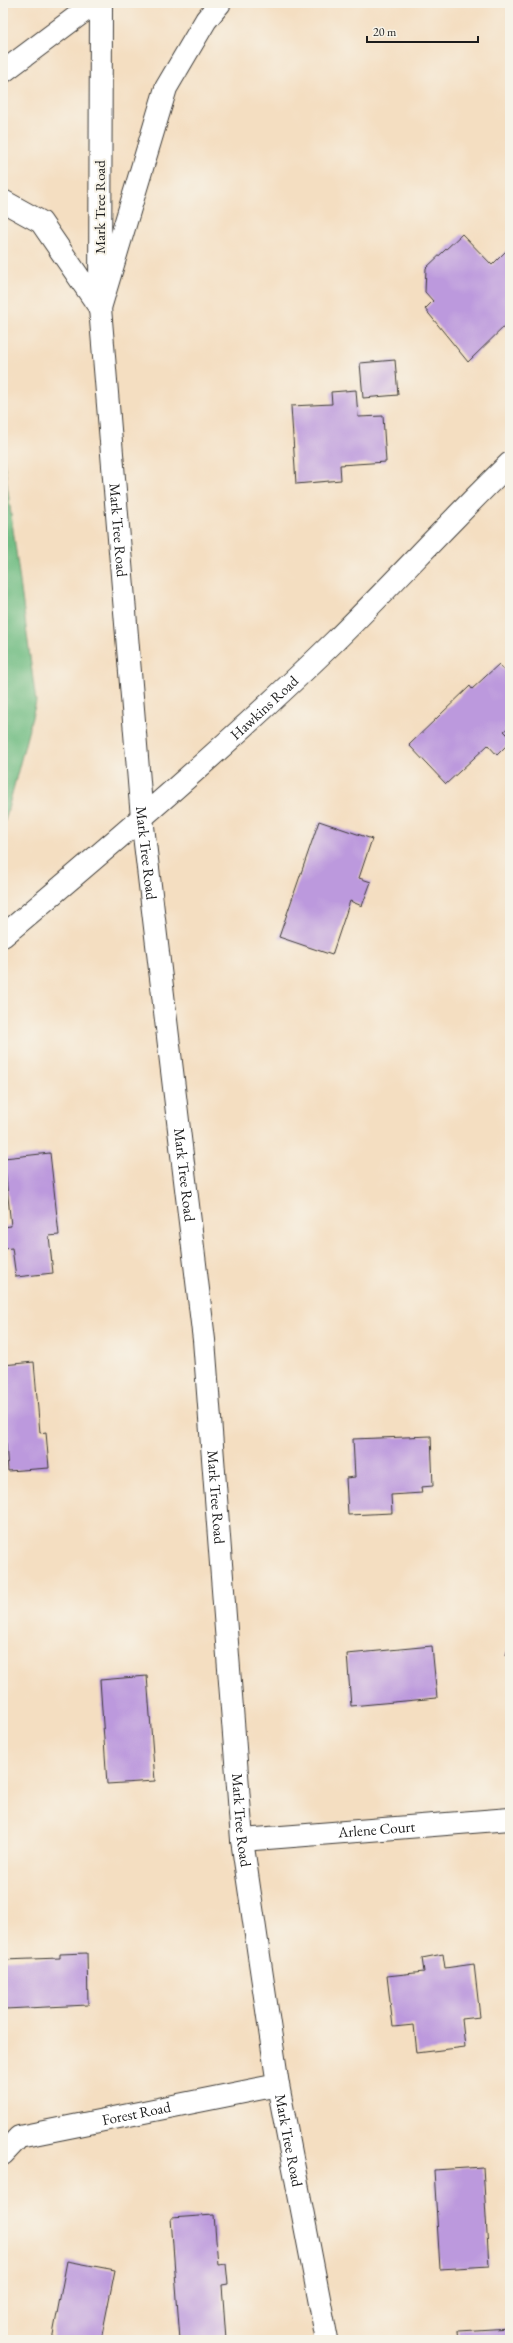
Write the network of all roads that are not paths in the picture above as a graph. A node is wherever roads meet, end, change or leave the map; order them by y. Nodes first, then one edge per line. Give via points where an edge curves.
1 (95, 3) edge
2 (100, 3) edge
3 (220, 3) edge
4 (3, 72) edge
5 (3, 200) edge
6 (100, 308) junction
7 (510, 463) edge
8 (142, 818) junction
9 (3, 936) edge
10 (510, 1819) edge
11 (242, 1840) junction
12 (278, 2085) junction
13 (11, 2133) edge
14 (3, 2154) edge
15 (326, 2340) edge

1 - 4 main road
2 - 6 main road, Mark Tree Road
3 - 6 main road via 206,20 166,88
5 - 6 main road via 41,222
6 - 8 main road, Mark Tree Road
7 - 8 main road, Hawkins Road via 334,641
8 - 9 main road, Hawkins Road
8 - 11 main road, Mark Tree Road via 204,1340
10 - 11 main road, Arlene Court
11 - 12 main road, Mark Tree Road
12 - 13 main road, Forest Road
12 - 15 main road, Mark Tree Road
13 - 14 main road, Forest Road

